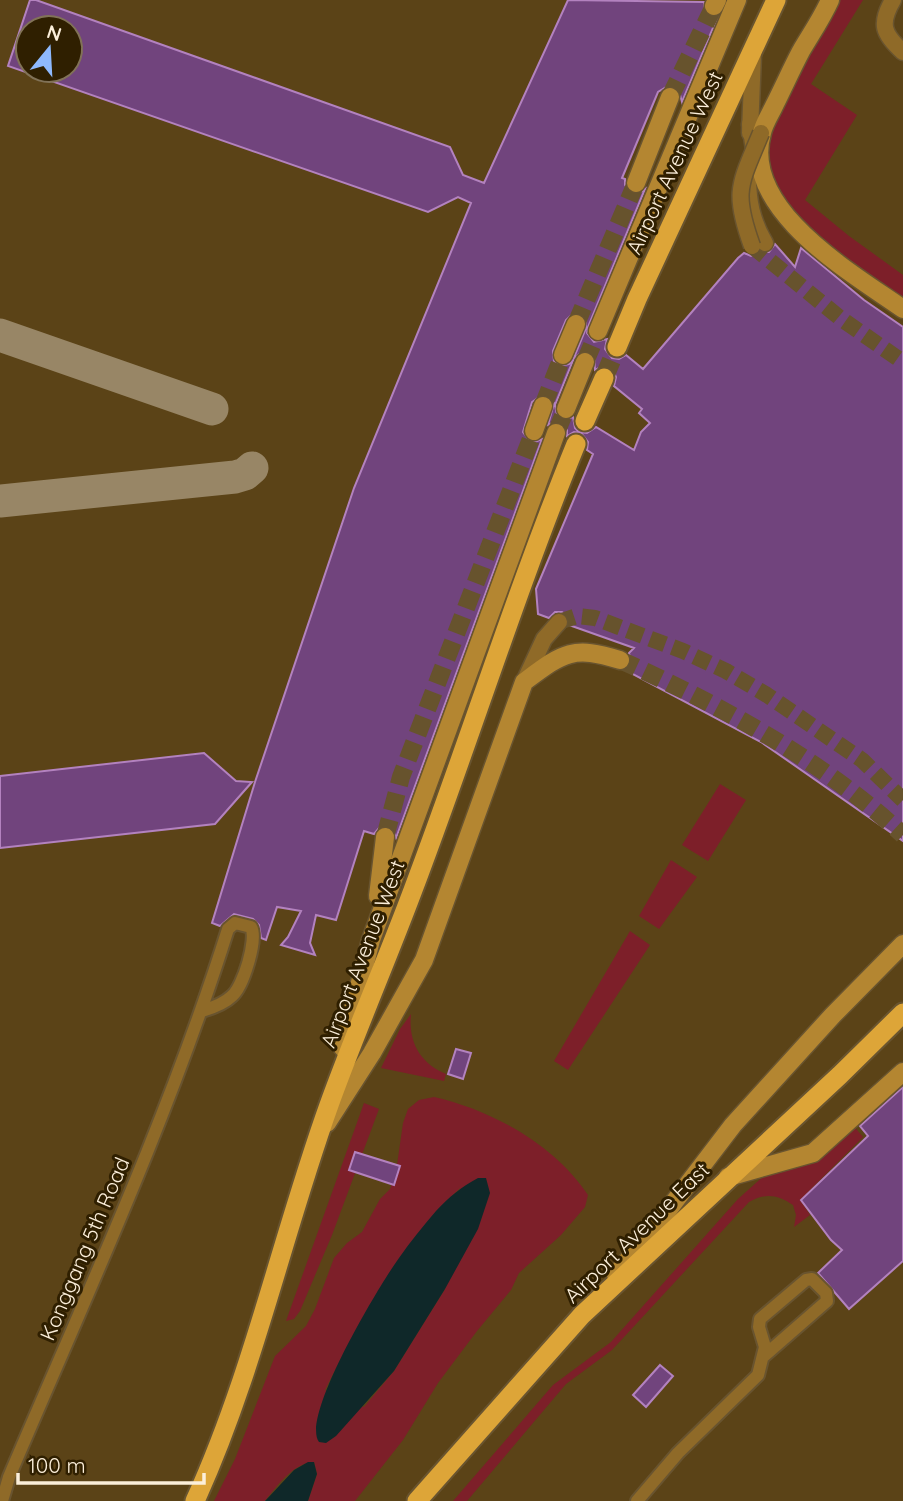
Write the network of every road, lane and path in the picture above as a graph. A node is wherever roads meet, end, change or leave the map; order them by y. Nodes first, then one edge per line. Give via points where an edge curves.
1 (737, 0) edge
2 (776, 0) edge
3 (830, 0) edge
4 (893, 0) edge
5 (754, 48) junction
6 (903, 52) edge
7 (670, 97) tunnel mouth
8 (756, 128) junction
9 (636, 183) tunnel mouth
10 (759, 244) tunnel mouth
11 (903, 309) edge
12 (903, 319) edge
13 (576, 324) tunnel mouth
14 (598, 331) tunnel mouth
15 (617, 347) tunnel mouth
16 (563, 355) tunnel mouth
17 (585, 362) tunnel mouth
18 (604, 378) tunnel mouth
19 (543, 406) tunnel mouth
20 (566, 409) tunnel mouth
21 (585, 421) tunnel mouth
22 (534, 431) tunnel mouth
23 (556, 433) tunnel mouth
24 (576, 444) tunnel mouth
25 (559, 622) dead end
26 (620, 660) tunnel mouth
27 (524, 682) junction
28 (385, 837) tunnel mouth
29 (370, 940) junction
30 (903, 944) edge
31 (202, 1011) junction
32 (903, 1013) edge
33 (903, 1072) edge
34 (328, 1106) junction
35 (318, 1138) junction
36 (729, 1177) junction
37 (582, 1315) junction
38 (764, 1356) junction
39 (197, 1495) edge
40 (2, 1501) edge
41 (417, 1501) edge
42 (637, 1501) edge

1 - 14 main road
2 - 5 highway, Airport Avenue West
3 - 8 main road
4 - 6 street via 884,21 885,32
5 - 8 street
5 - 15 highway, Airport Avenue West
7 - 9 main road
8 - 10 street, bridge via 739,203
8 - 11 main road via 761,167 771,196 788,221
8 - 12 street via 757,174 773,212 803,246
13 - 16 main road
17 - 20 main road
18 - 21 highway
19 - 22 main road
23 - 29 main road
24 - 34 highway, Airport Avenue West via 536,541 414,890
25 - 27 street via 544,639
26 - 27 main road via 572,652
27 - 35 main road via 424,960
28 - 29 main road
29 - 34 main road
30 - 37 main road via 733,1125
31 - 31 street, Konggang 5th Road via 239,989 254,939 251,928 235,923 228,929
31 - 40 street, Konggang 5th Road
32 - 36 highway, Airport Avenue East
33 - 36 main road via 813,1153
34 - 35 highway, Airport Avenue West
35 - 39 highway, Airport Avenue West via 249,1362
36 - 37 highway, Airport Avenue East
37 - 41 highway, Airport Avenue East
38 - 38 street via 759,1324 763,1315 812,1279 827,1301
38 - 42 street via 753,1382 678,1453

